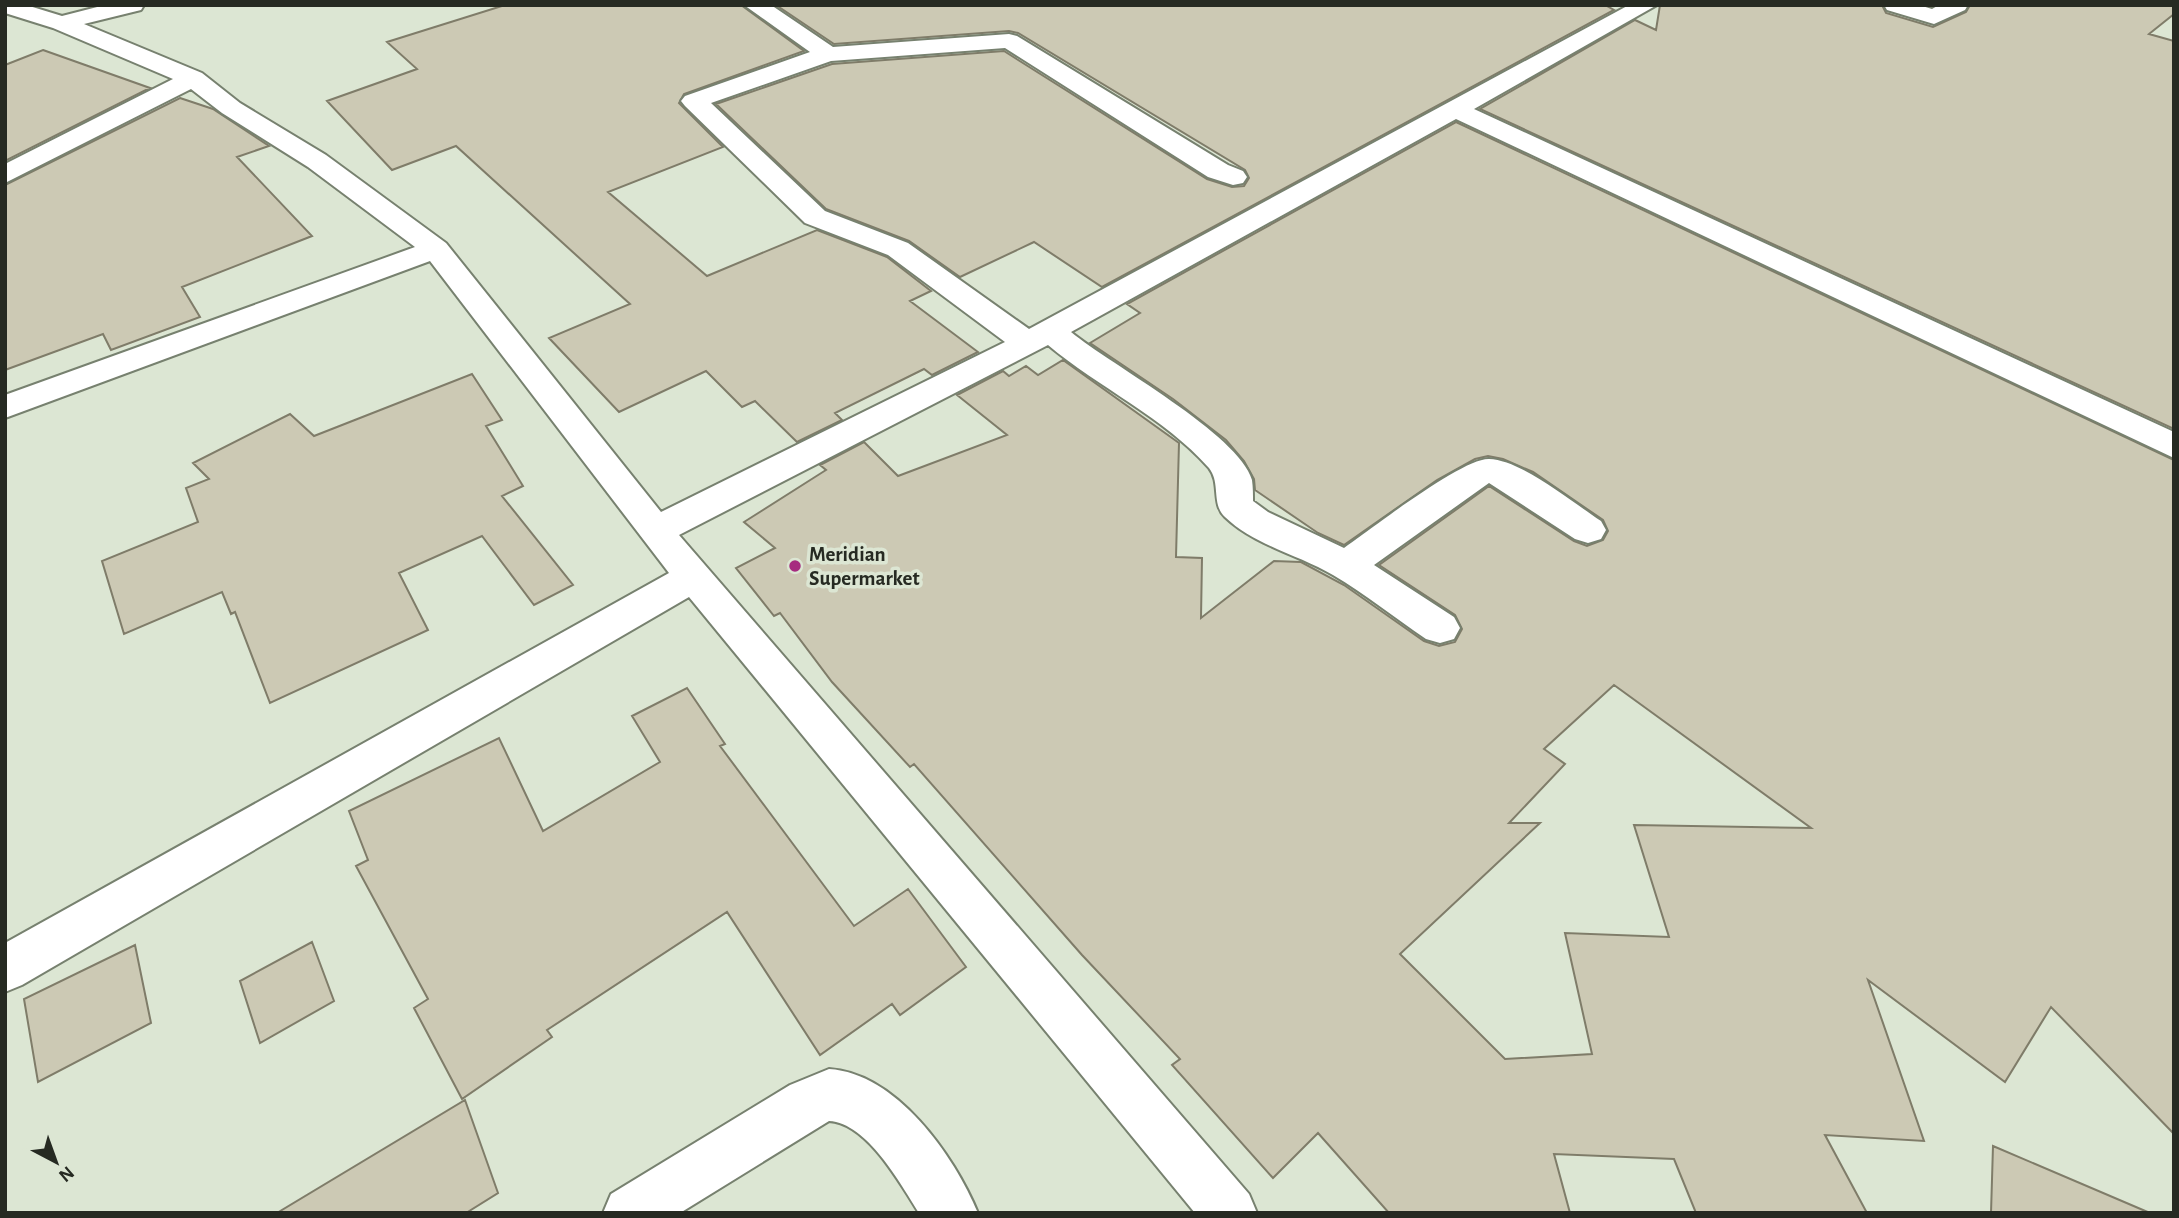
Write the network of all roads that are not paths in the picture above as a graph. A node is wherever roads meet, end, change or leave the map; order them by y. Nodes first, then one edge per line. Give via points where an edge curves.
1 (132, 5) edge
2 (755, 5) edge
3 (1646, 5) edge
4 (1895, 5) edge
5 (1957, 5) edge
6 (10, 10) edge
7 (61, 23) junction
8 (828, 54) junction
9 (193, 78) junction
10 (1454, 109) junction
11 (5, 175) edge
12 (1233, 177) dead end
13 (436, 249) junction
14 (1038, 336) junction
15 (5, 407) edge
16 (2174, 446) edge
17 (1588, 530) dead end
18 (655, 531) junction
19 (1346, 565) junction
20 (693, 577) junction
21 (1440, 628) dead end
22 (5, 969) edge
23 (630, 1213) edge
24 (951, 1213) edge
25 (1230, 1213) edge

1 - 7 street
2 - 8 street
3 - 10 street
4 - 5 street via 1934,17
6 - 7 street
7 - 9 street
8 - 12 street via 1009,40
8 - 14 street via 694,101 815,217 898,249
9 - 11 street
9 - 13 street
10 - 14 street
10 - 16 street
13 - 15 street
13 - 18 street
14 - 18 street
14 - 19 street via 1083,358 1171,416 1221,460 1234,479 1236,506 1245,514
17 - 19 street via 1503,475 1488,471 1474,476
18 - 20 street
19 - 21 street
20 - 22 street
20 - 25 street
23 - 24 street via 808,1103 831,1094 860,1101 900,1138

